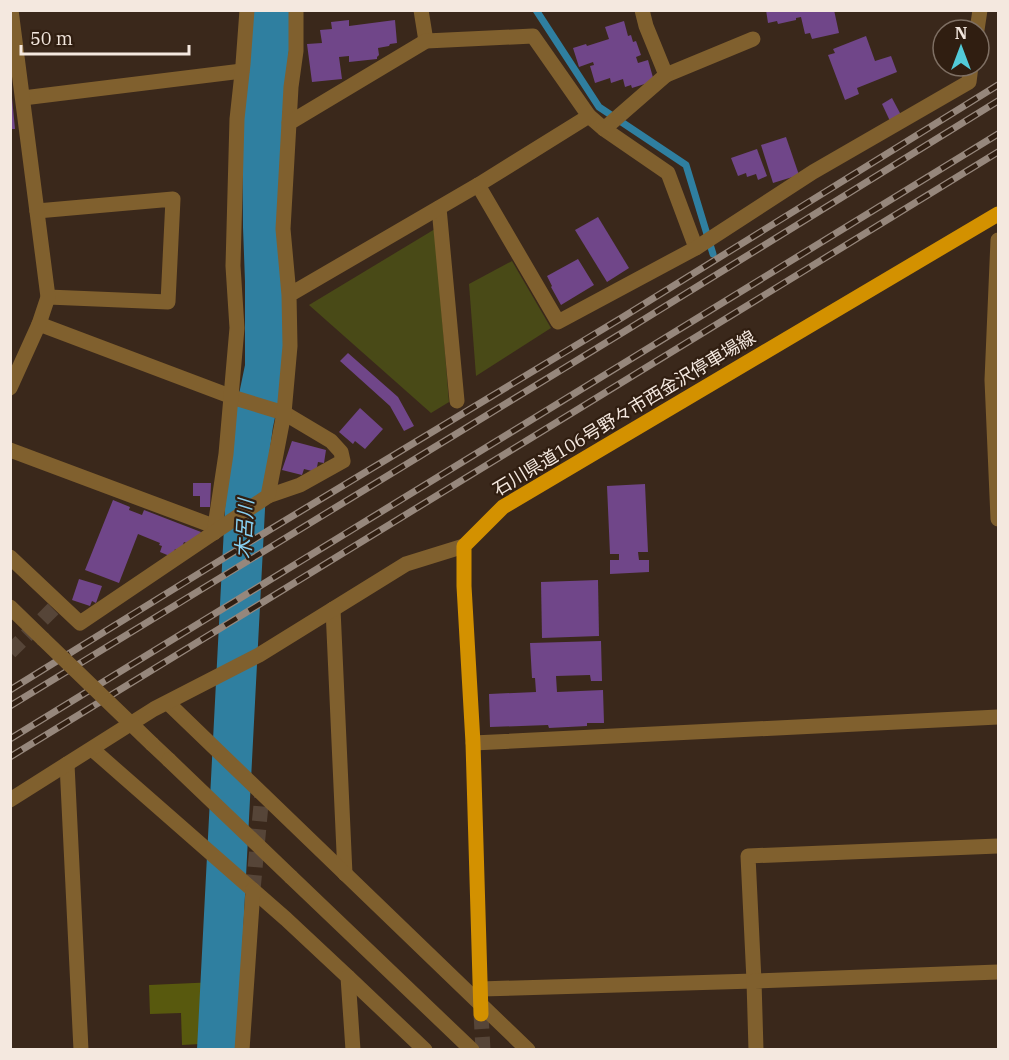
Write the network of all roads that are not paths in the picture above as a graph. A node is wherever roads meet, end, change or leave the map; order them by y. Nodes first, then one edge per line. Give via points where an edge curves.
1 (11, 10) edge
2 (247, 10) edge
3 (296, 10) edge
4 (421, 10) edge
5 (642, 10) edge
6 (753, 39) dead end
7 (426, 40) junction
8 (242, 71) junction
9 (666, 75) junction
10 (970, 78) edge
11 (22, 98) junction
12 (589, 116) junction
13 (289, 123) junction
14 (612, 123) junction
15 (477, 185) junction
16 (439, 208) junction
17 (37, 211) junction
18 (999, 214) edge
19 (999, 240) edge
20 (706, 242) junction
21 (289, 295) junction
22 (48, 297) junction
23 (39, 324) junction
24 (10, 388) edge
25 (233, 397) junction
26 (457, 401) dead end
27 (280, 412) junction
28 (10, 450) edge
29 (265, 499) junction
30 (999, 519) edge
31 (218, 529) junction
32 (464, 546) junction
33 (10, 557) edge
34 (10, 607) edge
35 (333, 609) junction
36 (168, 703) junction
37 (999, 717) edge
38 (473, 743) junction
39 (92, 749) junction
40 (68, 764) junction
41 (10, 800) edge
42 (999, 846) edge
43 (345, 874) junction
44 (250, 887) junction
45 (999, 972) edge
46 (348, 977) junction
47 (754, 981) junction
48 (480, 1003) junction
49 (81, 1050) edge
50 (242, 1050) edge
51 (352, 1050) edge
52 (424, 1050) edge
53 (472, 1050) edge
54 (528, 1050) edge
55 (756, 1050) edge

1 - 11 street
2 - 8 street
3 - 13 street
4 - 7 street
5 - 9 street
6 - 9 street
7 - 12 street via 533,36
7 - 13 street
8 - 11 street
8 - 25 street via 234,211 237,328
9 - 14 street
10 - 20 street via 969,82 813,172
11 - 17 street
12 - 14 street
12 - 15 street
13 - 21 street via 283,229
14 - 20 street via 668,172
15 - 16 street
15 - 20 street via 558,322
16 - 21 street
16 - 26 street
17 - 22 street
17 - 22 street via 173,199 168,302
18 - 32 main road, 石川県道106号野々市西金沢停車場線 via 502,507
19 - 30 street via 992,380
21 - 27 street via 290,346
22 - 23 street
23 - 24 street
23 - 25 street
25 - 27 street
25 - 31 street
27 - 29 street
27 - 29 street via 331,441 343,461
28 - 31 street
29 - 31 street
31 - 33 street via 80,623
32 - 35 street via 406,564
32 - 38 main road
34 - 53 street, bridge
35 - 36 street via 259,655
35 - 43 street
36 - 39 street
36 - 43 street
37 - 38 street
38 - 48 main road
39 - 40 street
39 - 44 street
40 - 41 street
40 - 49 street
42 - 47 street via 748,856
43 - 48 street
44 - 46 street
44 - 50 street
45 - 47 street
46 - 51 street
46 - 52 street
47 - 48 street
47 - 55 street
48 - 54 street

